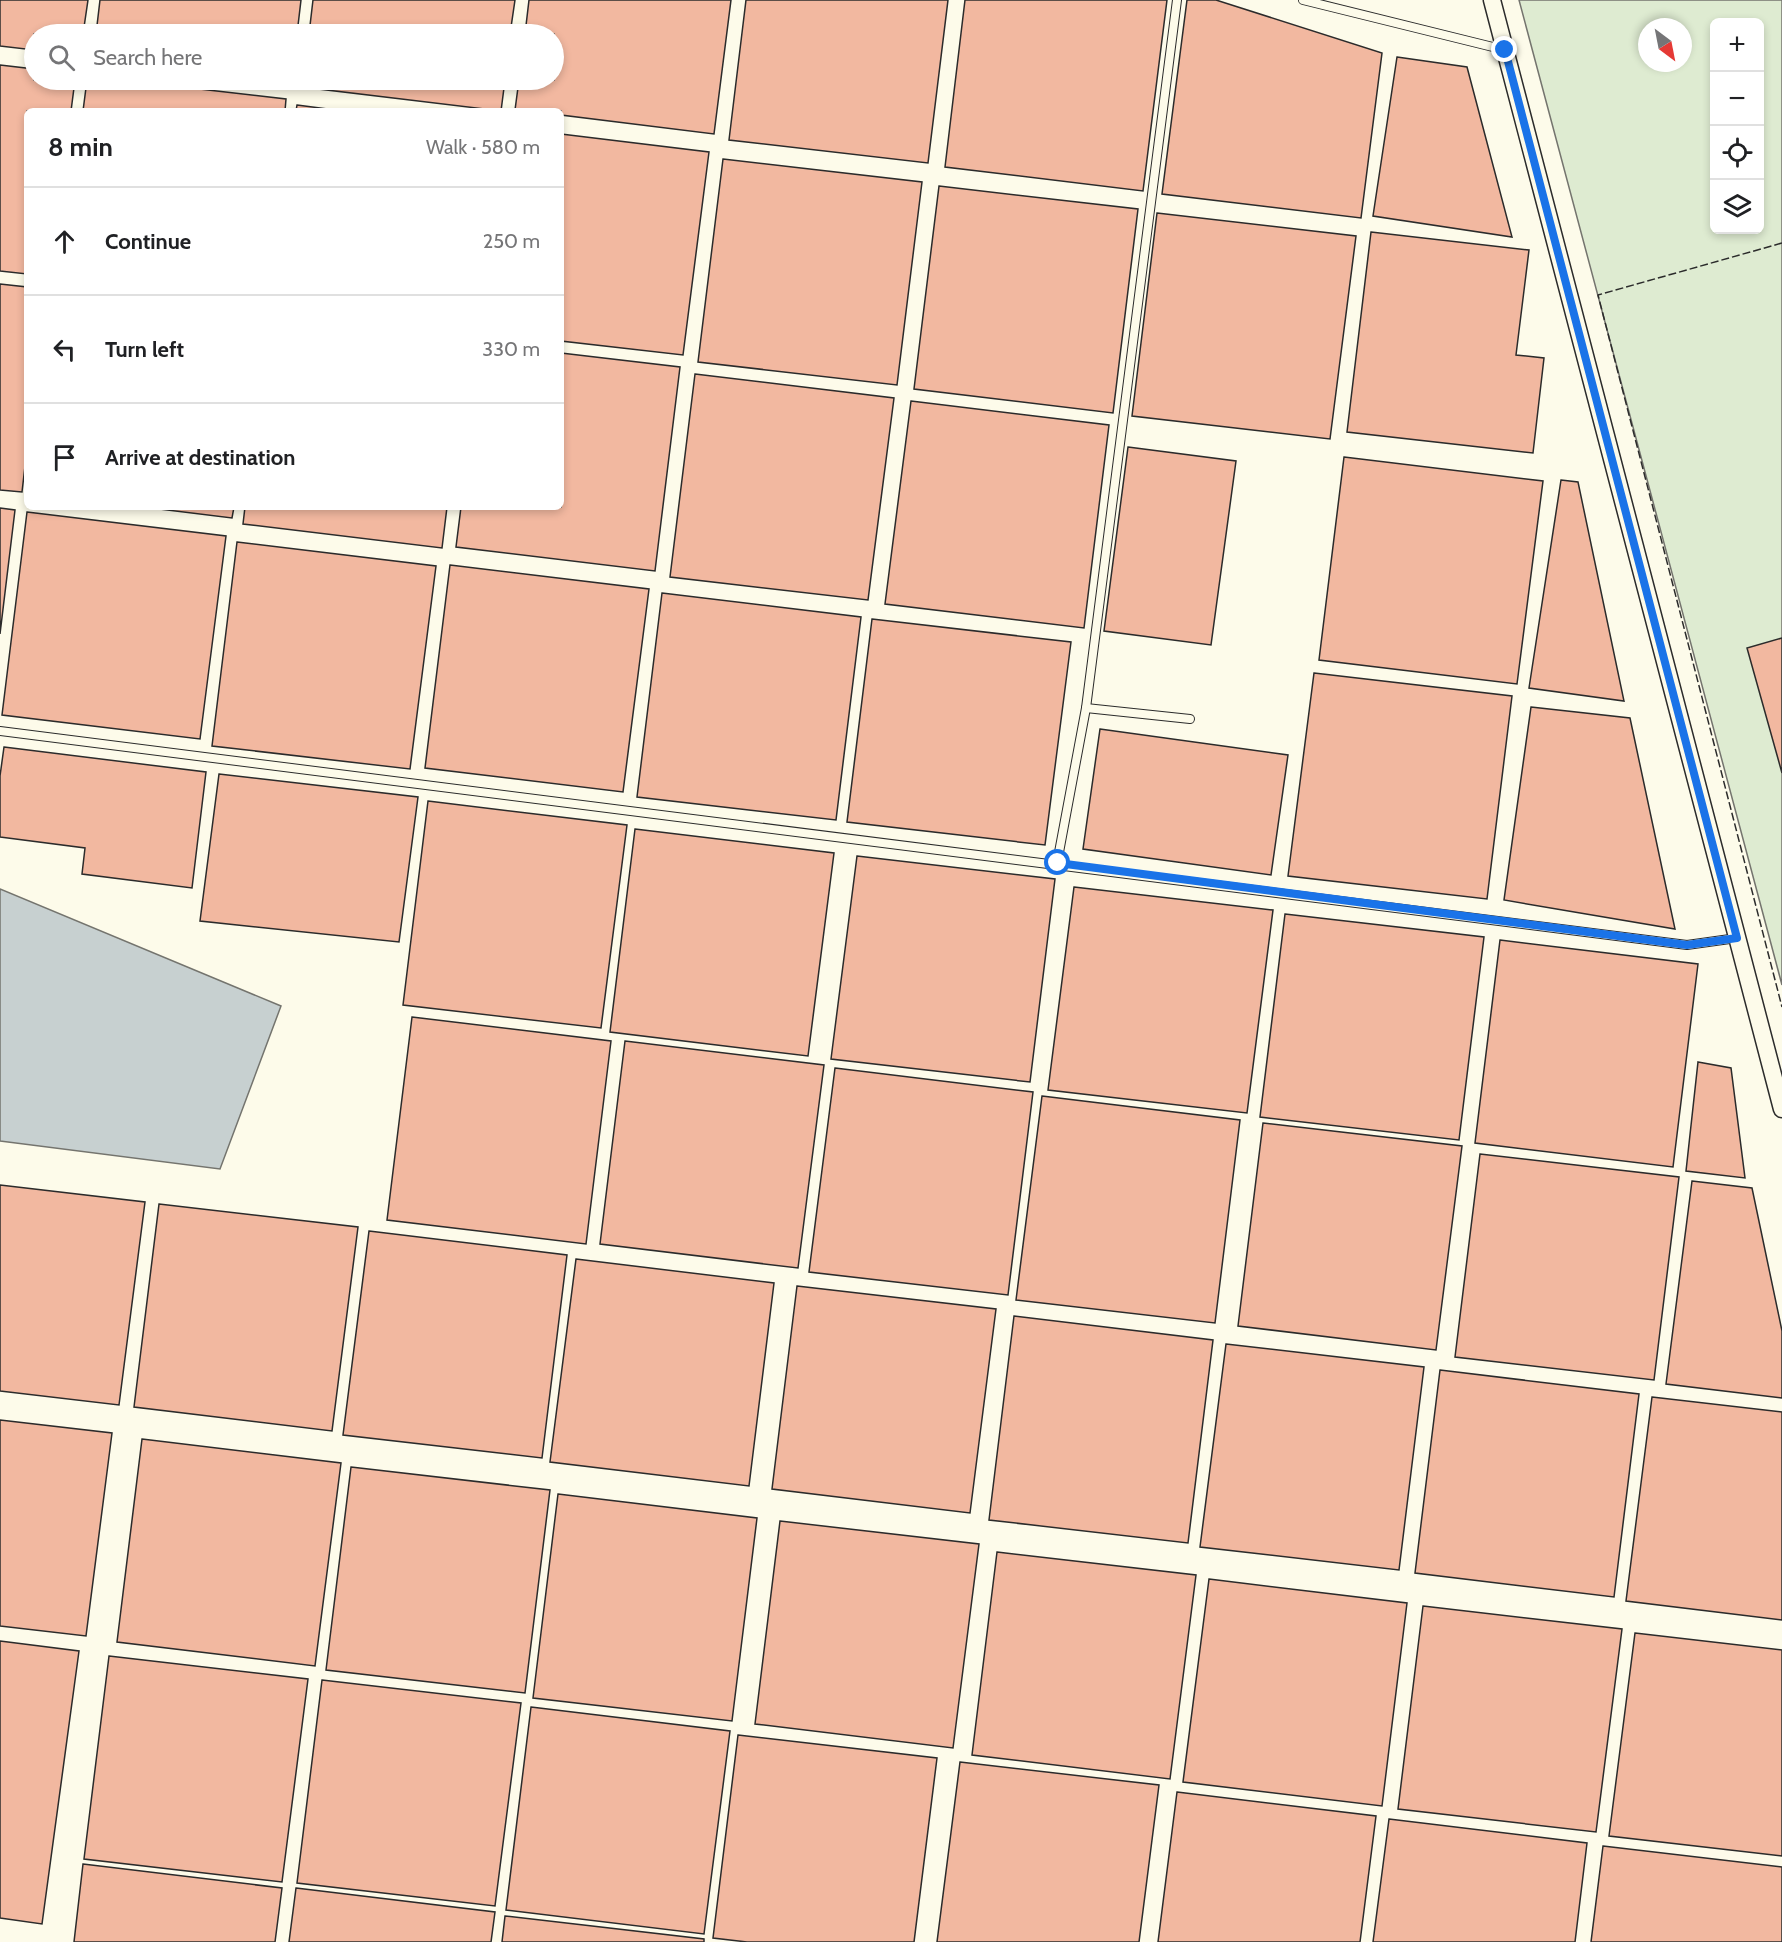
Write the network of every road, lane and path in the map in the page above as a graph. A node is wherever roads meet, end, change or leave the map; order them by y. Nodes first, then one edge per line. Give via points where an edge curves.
1 (1177, 0) edge
2 (1303, 0) edge
3 (1492, 0) edge
4 (1505, 50) junction
5 (1086, 708) junction
6 (1190, 719) dead end
7 (0, 731) edge
8 (1058, 863) junction
9 (1737, 938) junction
10 (1782, 1109) edge

1 - 5 lane
2 - 4 lane
3 - 4 street
4 - 9 street
5 - 6 lane
5 - 8 lane
7 - 8 lane
8 - 9 lane via 1687,945
9 - 10 street

